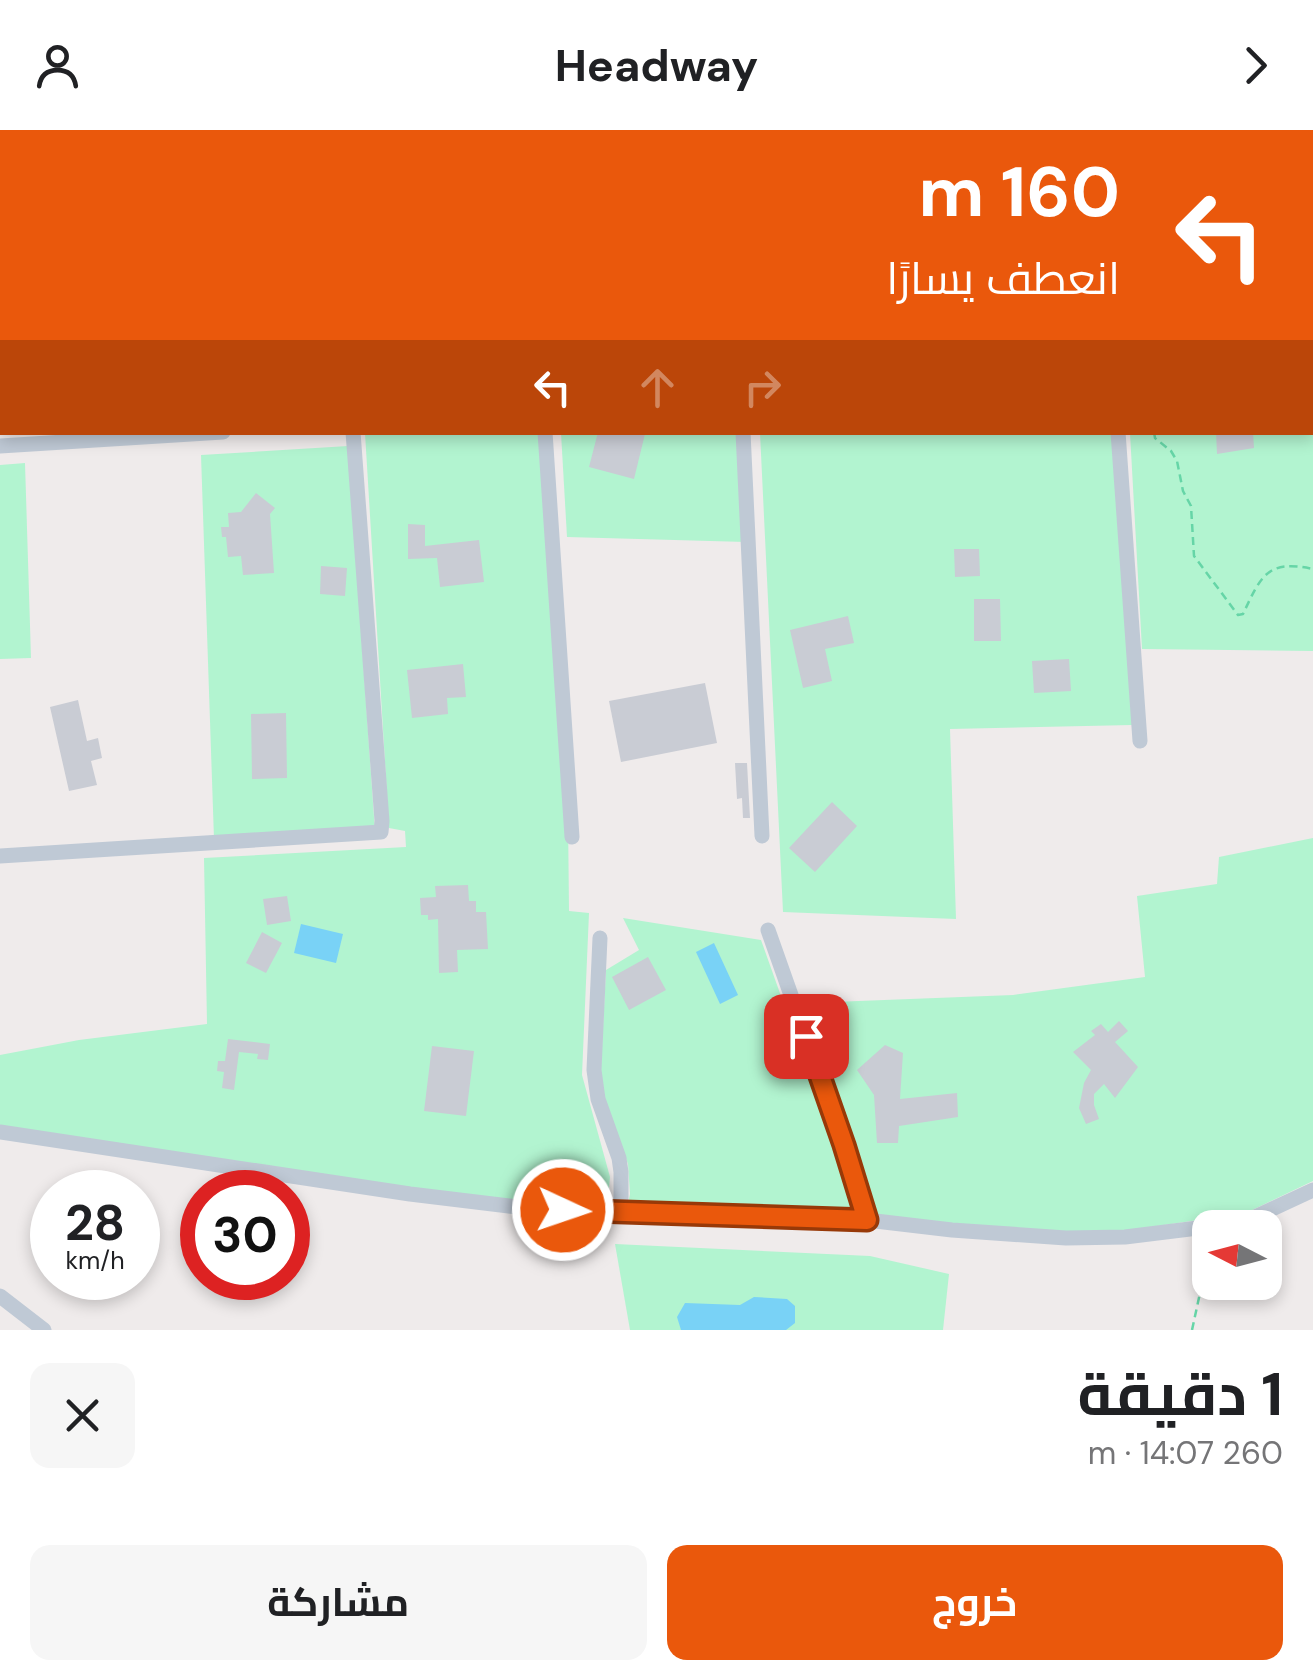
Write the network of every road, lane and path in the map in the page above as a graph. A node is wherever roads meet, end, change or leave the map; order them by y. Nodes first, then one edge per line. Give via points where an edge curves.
1 (176, 435) edge
2 (353, 435) edge
3 (546, 435) edge
4 (743, 435) edge
5 (1118, 435) edge
6 (1154, 435) edge
7 (0, 446) edge
8 (1313, 570) edge
9 (1140, 741) dead end
10 (762, 836) dead end
11 (572, 837) dead end
12 (0, 856) edge
13 (768, 930) dead end
14 (600, 938) dead end
15 (0, 1132) edge
16 (1313, 1190) edge
17 (621, 1213) junction
18 (867, 1220) junction
19 (0, 1296) edge
20 (1198, 1300) edge
21 (44, 1330) edge
22 (1192, 1330) edge

1 - 7 street
2 - 12 street via 380,832
3 - 11 street
4 - 10 street
5 - 9 street
6 - 8 path via 1177,461 1191,506 1194,556 1238,614 1272,569 1291,564
13 - 18 street
14 - 17 street via 594,1070 619,1158
15 - 17 street via 410,1194
16 - 18 street via 1235,1222 1125,1237
17 - 18 street
19 - 21 street
20 - 22 path

